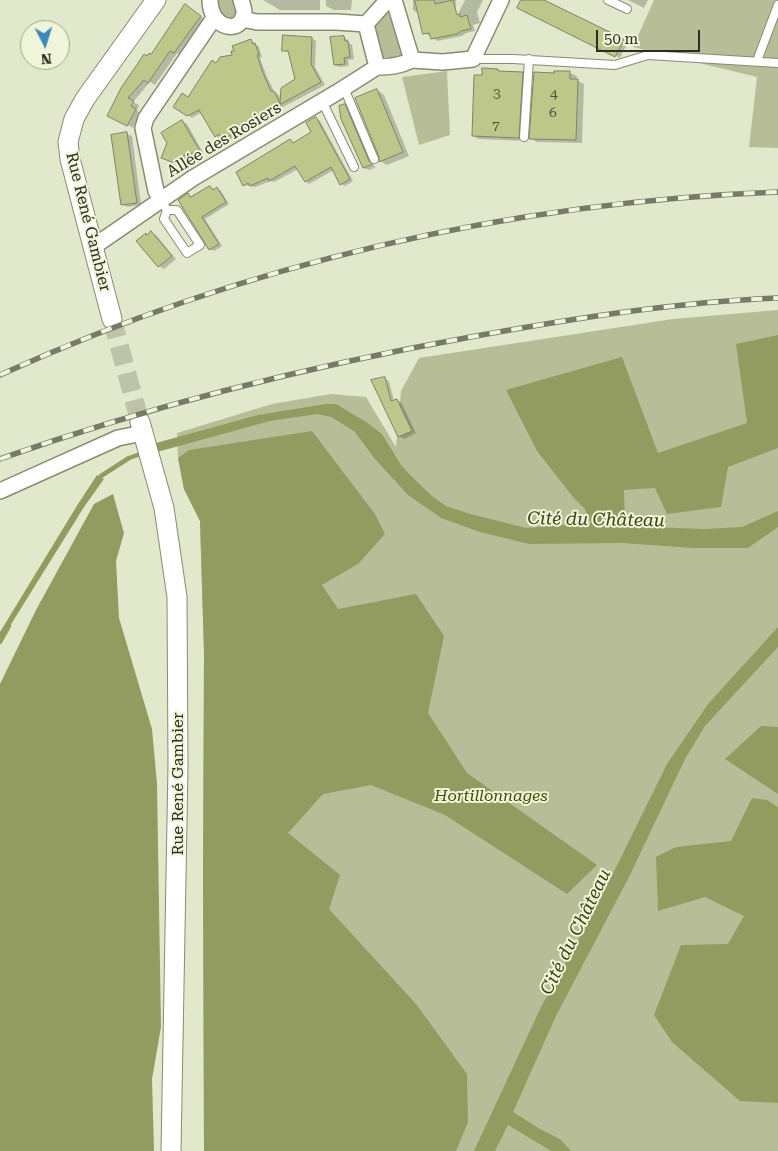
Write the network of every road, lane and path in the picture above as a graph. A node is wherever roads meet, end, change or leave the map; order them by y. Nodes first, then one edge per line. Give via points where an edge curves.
1 (156, 0) edge
2 (210, 0) edge
3 (241, 0) edge
4 (392, 0) edge
5 (501, 0) edge
6 (608, 0) edge
7 (778, 5) edge
8 (627, 9) dead end
9 (214, 18) junction
10 (242, 19) junction
11 (366, 24) junction
12 (473, 58) junction
13 (412, 60) junction
14 (529, 60) junction
15 (757, 62) junction
16 (778, 63) edge
17 (377, 67) junction
18 (344, 88) junction
19 (322, 101) junction
20 (524, 137) dead end
21 (374, 159) dead end
22 (354, 167) dead end
23 (164, 205) junction
24 (93, 247) junction
25 (112, 320) tunnel mouth
26 (142, 427) joint
27 (0, 491) edge
28 (171, 1151) edge

1 - 24 street, Rue René Gambier via 85,99 74,119 68,142
2 - 9 street
3 - 10 street
4 - 11 street
4 - 13 street
5 - 12 street
6 - 8 lane
7 - 15 lane
9 - 10 street via 223,26 232,26
9 - 23 street via 146,118 143,128 156,191
10 - 11 street
11 - 17 street
12 - 13 street via 443,62
12 - 14 lane
13 - 17 street
14 - 15 lane via 615,65 648,55
14 - 20 lane
15 - 16 lane
17 - 18 street, Allée des Rosiers
18 - 19 street, Allée des Rosiers
18 - 21 lane
19 - 22 lane
19 - 23 street, Allée des Rosiers via 193,178
23 - 23 lane via 177,210 200,245 187,253 164,219
23 - 24 street, Allée des Rosiers
24 - 25 street, Rue René Gambier
26 - 27 street
26 - 28 street, Rue René Gambier via 164,508 177,597 178,766

